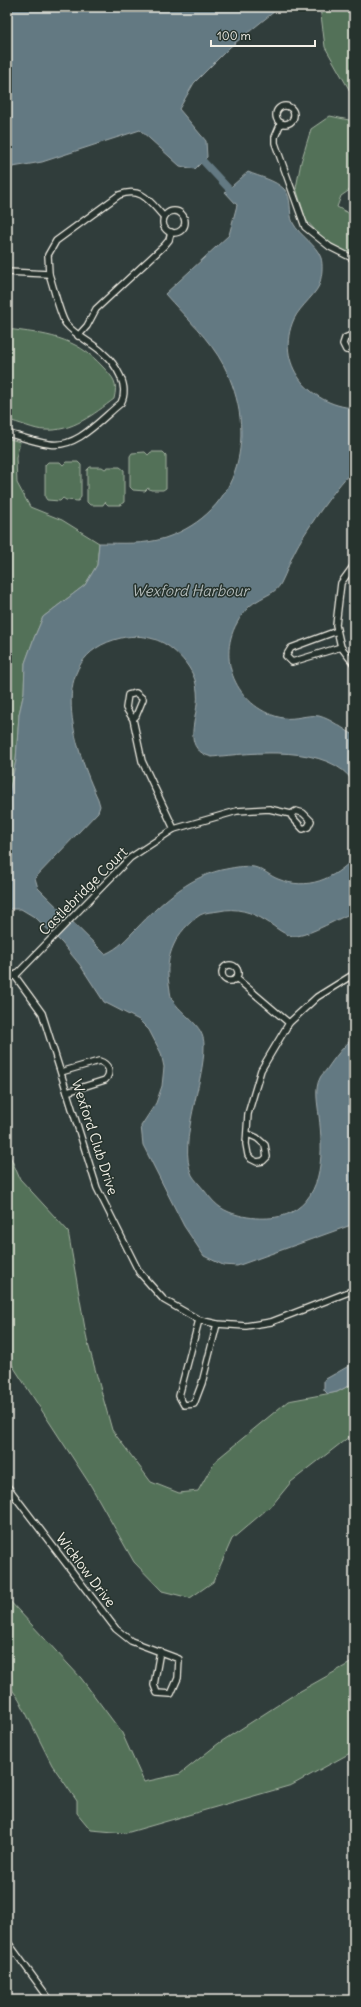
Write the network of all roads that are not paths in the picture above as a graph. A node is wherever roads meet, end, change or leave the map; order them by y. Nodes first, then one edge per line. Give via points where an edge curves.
1 (281, 123) dead end
2 (164, 217) junction
3 (170, 232) junction
4 (354, 259) edge
5 (7, 272) edge
6 (49, 274) junction
7 (354, 334) edge
8 (78, 336) junction
9 (354, 351) edge
10 (7, 433) edge
11 (354, 565) edge
12 (337, 631) junction
13 (341, 647) junction
14 (354, 664) edge
15 (133, 719) dead end
16 (291, 814) dead end
17 (174, 829) junction
18 (7, 971) edge
19 (354, 974) edge
20 (15, 976) junction
21 (236, 978) dead end
22 (289, 1023) junction
23 (61, 1072) junction
24 (67, 1092) junction
25 (248, 1134) junction
26 (354, 1290) edge
27 (199, 1320) junction
28 (217, 1324) junction
29 (7, 1486) edge
30 (160, 1651) junction
31 (7, 1941) edge
32 (50, 2000) edge

1 - 4 street via 275,136 275,143 306,227 325,244
2 - 3 street via 164,226
2 - 3 street via 174,211 183,216 184,227 178,232
2 - 6 street via 143,195 128,192 119,195 56,241 48,255
3 - 8 street via 169,240 164,246 96,309
5 - 6 street
6 - 8 street via 65,322
7 - 9 street via 345,338 343,344 346,350
8 - 10 street via 103,353 121,376 125,392 121,403 81,436 63,444 50,444
11 - 12 street via 342,584
12 - 13 street
12 - 13 street via 290,648 286,656 292,662
13 - 14 street
15 - 17 street via 142,761
16 - 17 street, Castlebridge Court via 269,809 237,811
17 - 20 street, Castlebridge Court via 130,858
18 - 20 street, Wexford Club Drive
19 - 22 street via 317,997
20 - 23 street, Wexford Club Drive via 42,1013
21 - 22 street
22 - 25 street via 261,1070 248,1114
23 - 24 street, Wexford Club Drive
23 - 24 street via 100,1061 108,1066 108,1076 105,1080
24 - 27 street, Wexford Club Drive via 97,1188 139,1272 164,1300
25 - 25 street via 248,1155 258,1162 263,1161 267,1157 265,1145
26 - 28 street, Wexford Club Drive via 271,1322 246,1326
27 - 28 street, Wexford Club Drive
27 - 28 street via 179,1396 184,1405 194,1404
29 - 30 street, Wicklow Drive via 116,1629 131,1641
30 - 30 street, Wicklow Drive via 154,1685 158,1693 171,1694 178,1678 179,1659
31 - 32 street

